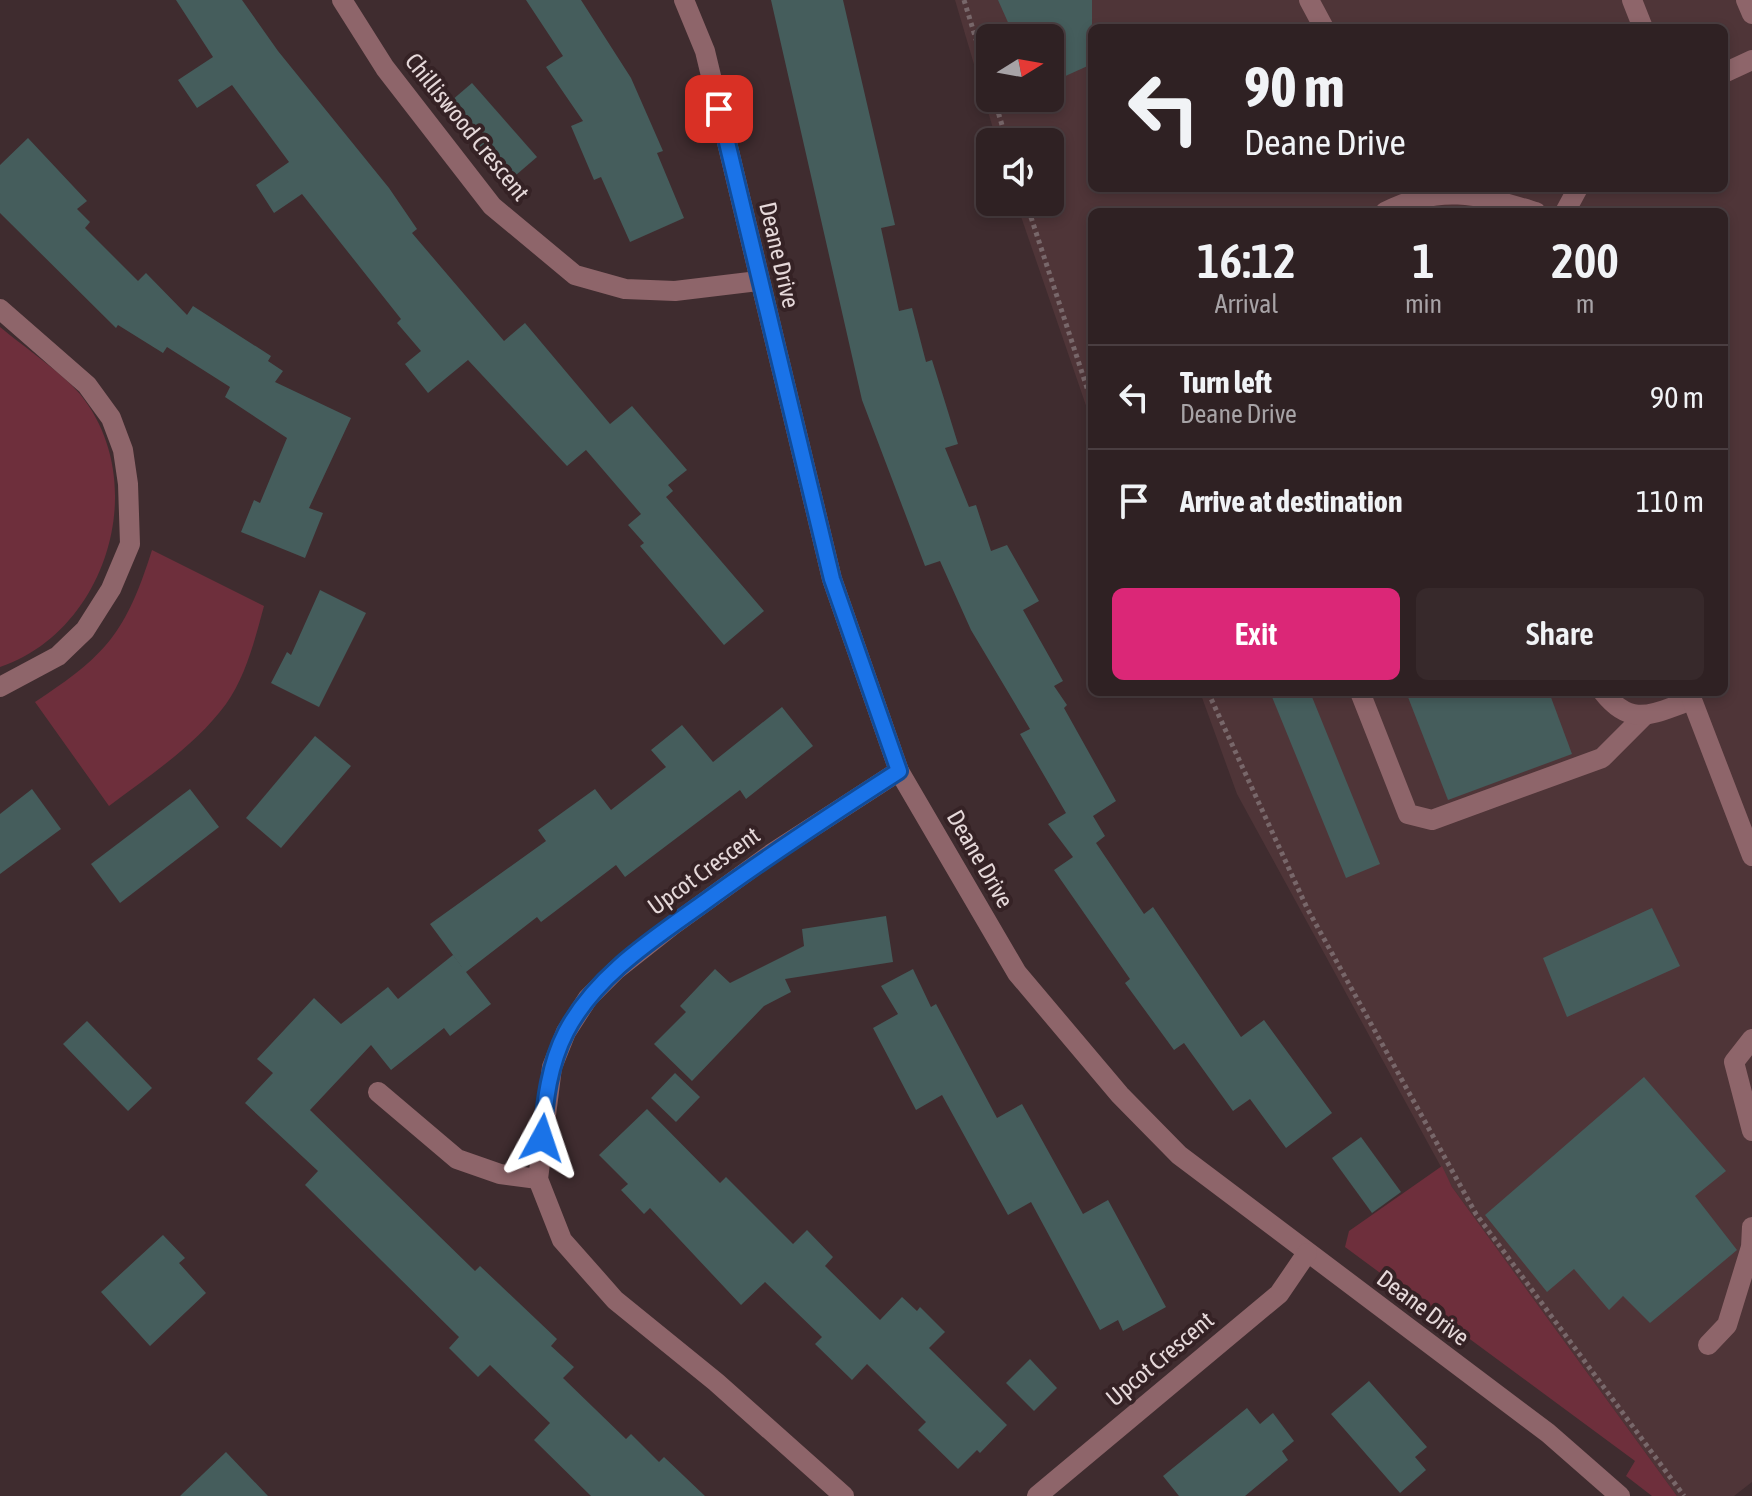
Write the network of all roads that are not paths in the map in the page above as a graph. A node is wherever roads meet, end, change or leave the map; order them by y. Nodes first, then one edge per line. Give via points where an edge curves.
1 (342, 0) edge
2 (684, 0) edge
3 (1309, 0) edge
4 (1632, 0) edge
5 (1746, 0) edge
6 (1752, 14) edge
7 (1322, 24) edge
8 (1641, 24) edge
9 (1752, 60) edge
10 (1728, 71) edge
11 (1445, 192) edge
12 (1445, 192) edge
13 (1393, 208) edge
14 (1522, 208) edge
15 (758, 281) junction
16 (0, 309) edge
17 (0, 687) edge
18 (1362, 696) edge
19 (1606, 696) edge
20 (1690, 696) edge
21 (1644, 716) junction
22 (899, 771) junction
23 (1752, 856) edge
24 (1752, 1039) edge
25 (378, 1092) dead end
26 (1752, 1131) edge
27 (538, 1179) junction
28 (1752, 1227) edge
29 (1307, 1253) junction
30 (1708, 1345) dead end
31 (844, 1496) edge
32 (1037, 1496) edge
33 (1620, 1496) edge

1 - 15 street, Chilliswood Crescent via 385,68 492,206 575,275 625,289 675,291
2 - 15 street, Deane Drive via 705,51
3 - 7 street
4 - 8 street
5 - 6 street
9 - 10 street
11 - 14 street
12 - 13 street
15 - 22 street, Deane Drive via 832,579
16 - 17 street via 87,385 111,418 123,450 130,544 111,589 85,630 58,656
18 - 21 street via 1408,814 1432,820 1602,758
19 - 21 street via 1616,709
20 - 21 street
20 - 23 street
22 - 27 street, Upcot Crescent via 673,925 588,998 552,1067
22 - 29 street, Deane Drive via 1017,973 1120,1095 1179,1155
24 - 26 street via 1734,1062
25 - 27 street via 457,1159 500,1174
27 - 31 street, Upcot Crescent via 562,1240 615,1300
28 - 30 street via 1727,1325
29 - 32 street, Upcot Crescent via 1279,1294
29 - 33 street, Deane Drive via 1548,1433

